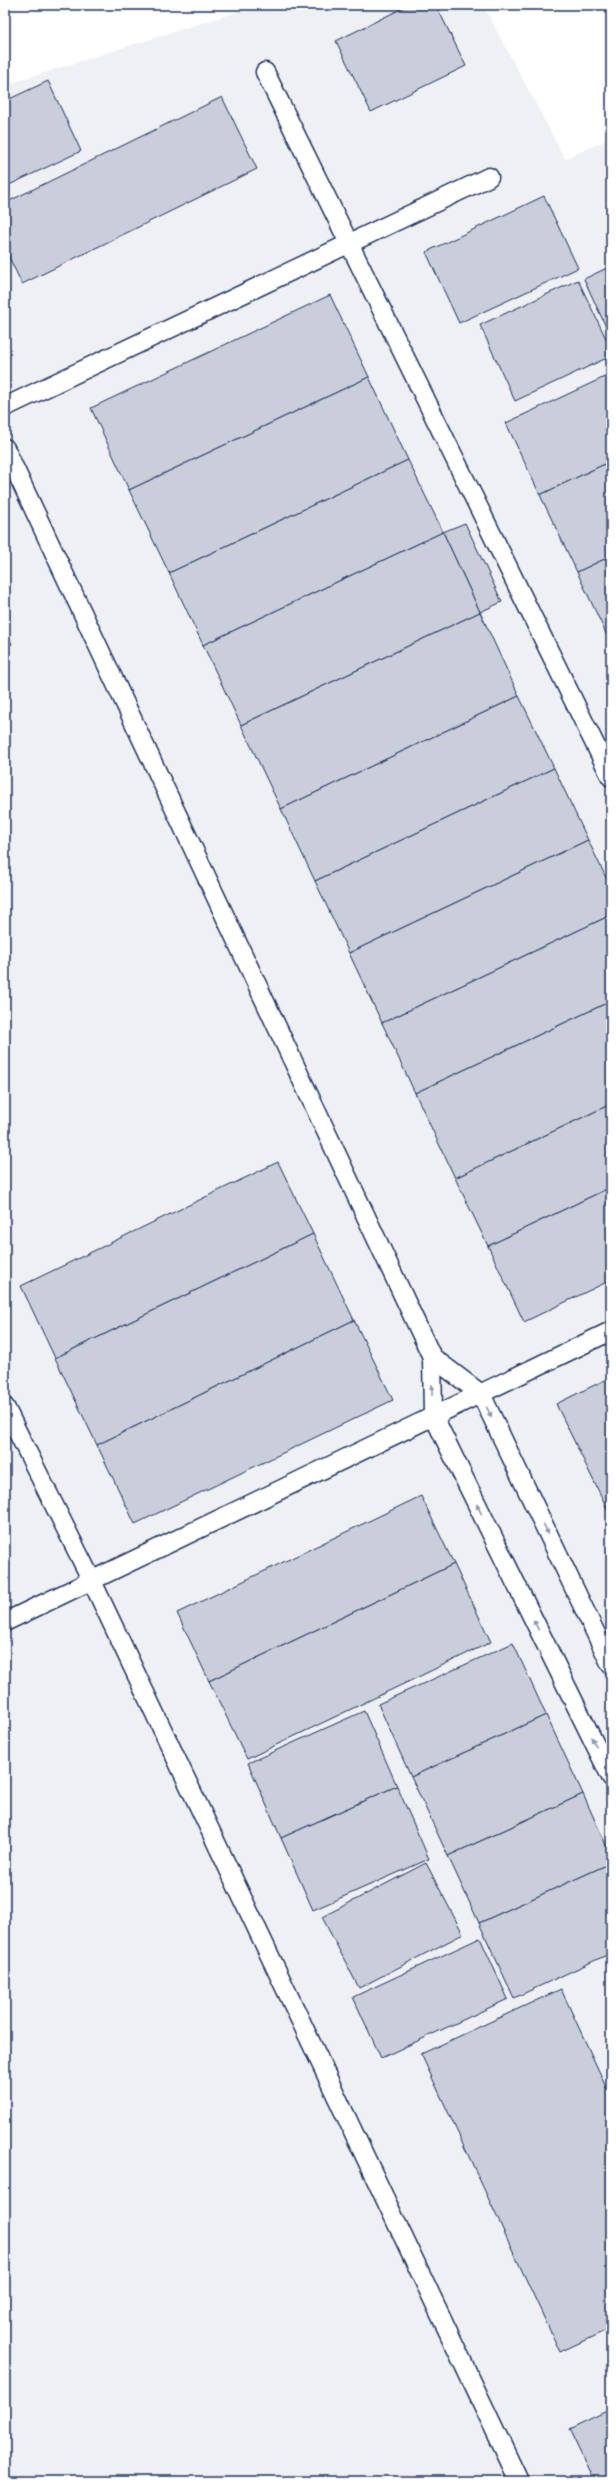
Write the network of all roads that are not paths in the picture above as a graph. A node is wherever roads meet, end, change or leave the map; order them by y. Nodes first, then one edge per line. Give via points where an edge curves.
1 (265, 72) dead end
2 (489, 177) dead end
3 (349, 244) junction
4 (5, 407) edge
5 (5, 448) edge
6 (611, 777) edge
7 (611, 1332) edge
8 (432, 1357) junction
9 (480, 1394) junction
10 (5, 1407) edge
11 (432, 1415) junction
12 (91, 1579) junction
13 (5, 1622) edge
14 (611, 1665) edge
15 (611, 1777) edge
16 (519, 2481) edge

1 - 3 lane
2 - 3 lane
3 - 4 lane
3 - 6 lane
5 - 8 lane
7 - 9 lane
8 - 9 lane
11 -> 8 lane
9 - 11 lane
9 -> 14 lane
10 - 12 lane
11 - 12 lane
15 -> 11 lane
12 - 13 lane
12 - 16 lane

